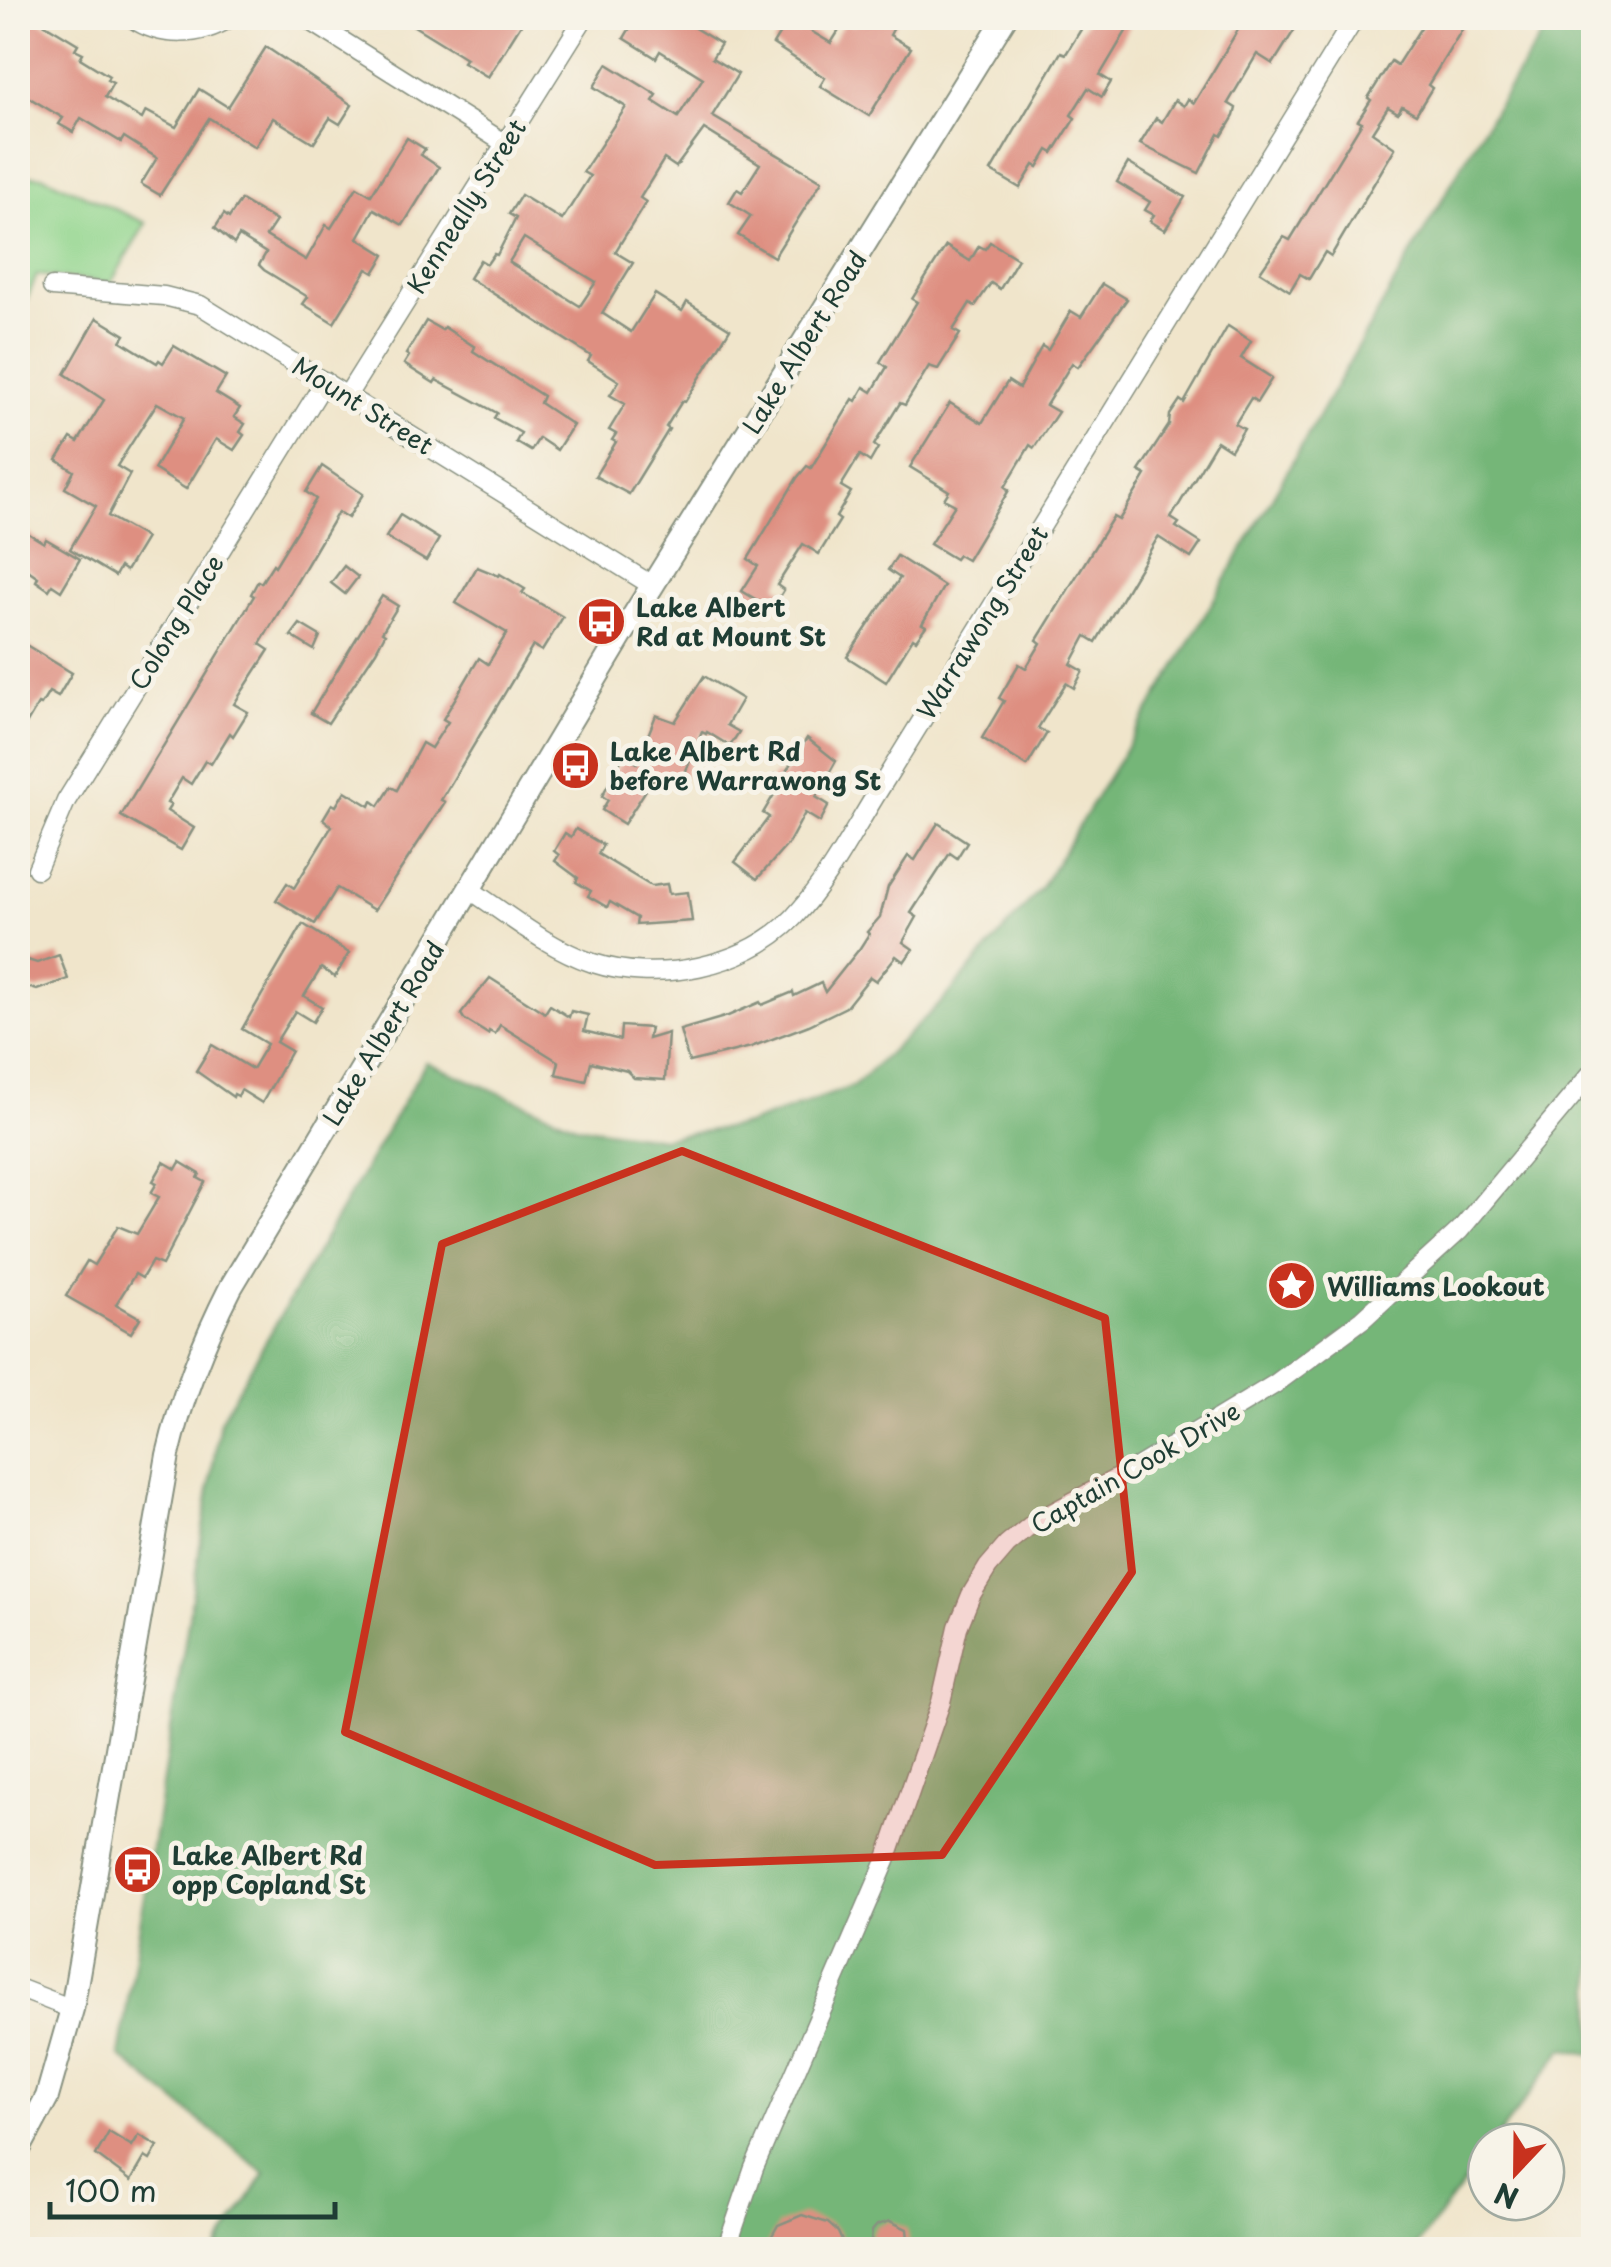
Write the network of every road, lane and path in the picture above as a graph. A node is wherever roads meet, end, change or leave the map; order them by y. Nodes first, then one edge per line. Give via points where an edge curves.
1 (132, 18) edge
2 (230, 18) edge
3 (306, 18) edge
4 (584, 18) edge
5 (1004, 18) edge
6 (1350, 20) edge
7 (506, 144) junction
8 (52, 287) dead end
9 (325, 380) junction
10 (348, 394) junction
11 (653, 586) junction
12 (37, 869) dead end
13 (469, 889) junction
14 (1594, 1070) edge
15 (18, 1988) edge
16 (72, 2009) junction
17 (18, 2150) edge
18 (726, 2250) edge

1 - 2 street via 168,33 198,31
3 - 7 street
4 - 7 street, Kenneally Street
5 - 11 main road, Lake Albert Road
6 - 13 street, Warrawong Street via 882,785 791,920 762,941 696,968 623,970 558,947
7 - 10 street, Kenneally Street
8 - 9 street, Mount Street via 190,301
9 - 10 street, Mount Street
9 - 12 street, Colong Place via 66,801
10 - 11 street, Mount Street
11 - 13 main road, Lake Albert Road
13 - 16 main road, Lake Albert Road via 231,1286 182,1396
14 - 18 street, Captain Cook Drive via 1460,1230 1363,1320 1275,1384 1035,1522 988,1566 958,1627 941,1702 886,1862
15 - 16 street
16 - 17 main road, Lake Albert Road via 47,2097

